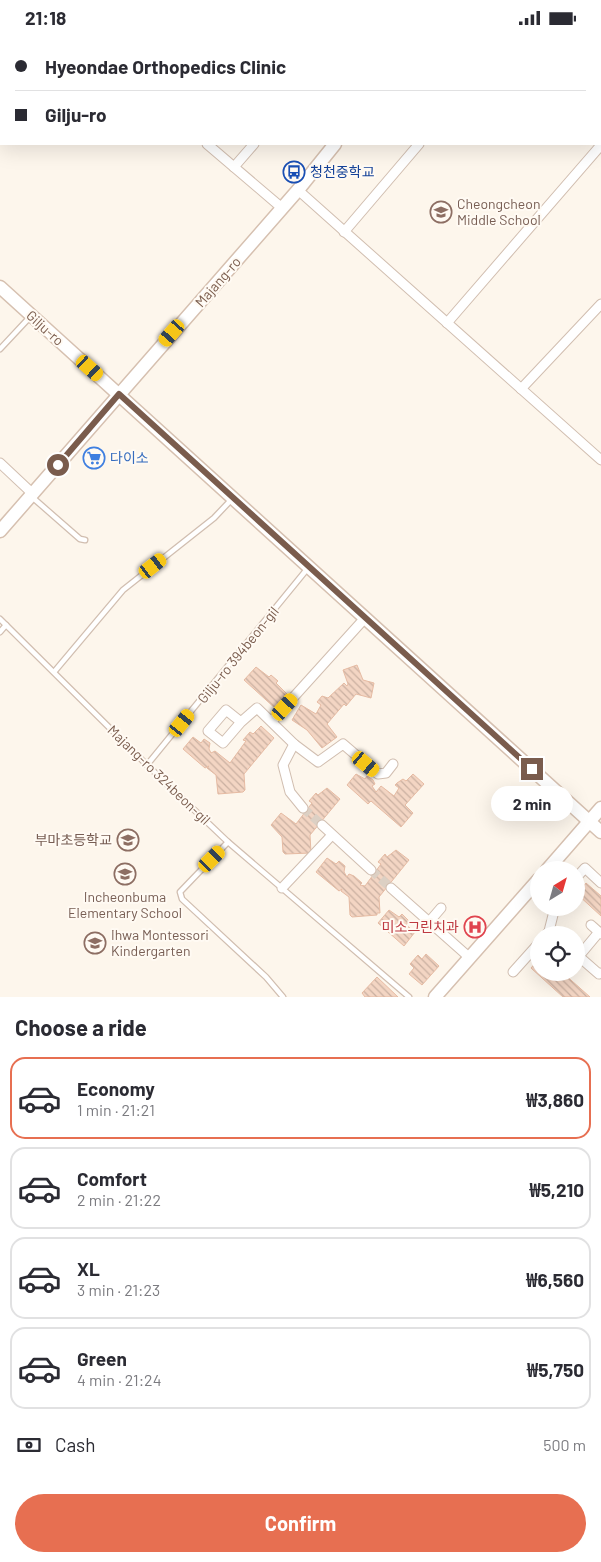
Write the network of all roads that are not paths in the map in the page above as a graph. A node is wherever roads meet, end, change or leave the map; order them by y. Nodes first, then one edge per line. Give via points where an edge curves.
1 (208, 145) edge
2 (253, 145) edge
3 (334, 145) edge
4 (418, 145) edge
5 (599, 148) edge
6 (234, 167) junction
7 (298, 190) junction
8 (282, 208) junction
9 (344, 232) junction
10 (0, 287) edge
11 (601, 304) edge
12 (31, 315) junction
13 (447, 323) junction
14 (0, 349) edge
15 (522, 389) junction
16 (119, 394) junction
17 (601, 459) edge
18 (0, 463) edge
19 (32, 495) junction
20 (233, 499) junction
21 (0, 531) edge
22 (85, 540) dead end
23 (309, 567) junction
24 (365, 618) junction
25 (0, 619) edge
26 (6, 625) junction
27 (0, 632) edge
28 (54, 672) junction
29 (272, 721) junction
30 (241, 722) dead end
31 (294, 744) junction
32 (393, 764) dead end
33 (147, 765) junction
34 (303, 808) tunnel mouth
35 (601, 808) edge
36 (589, 821) junction
37 (322, 825) tunnel mouth
38 (601, 832) edge
39 (332, 835) junction
40 (228, 842) junction
41 (555, 861) edge
42 (585, 868) edge
43 (371, 870) tunnel mouth
44 (601, 883) edge
45 (282, 888) junction
46 (391, 888) tunnel mouth
47 (530, 889) edge
48 (441, 908) dead end
49 (429, 922) junction
50 (591, 925) dead end
51 (600, 933) edge
52 (585, 948) edge
53 (530, 953) edge
54 (470, 958) junction
55 (585, 962) edge
56 (513, 972) dead end
57 (601, 973) edge
58 (283, 997) edge
59 (409, 997) edge
60 (435, 997) edge

1 - 6 street
2 - 6 street
3 - 7 main road, Majang-ro
4 - 9 street
5 - 13 street
6 - 8 street
7 - 8 main road, Majang-ro
7 - 9 street
8 - 16 main road, Majang-ro
9 - 13 street
10 - 12 main road, Gilju-ro
11 - 15 street
12 - 14 lane
12 - 16 main road, Gilju-ro
13 - 15 street
15 - 17 street
16 - 19 main road, Majang-ro
16 - 20 main road, Gilju-ro
18 - 19 street
19 - 21 main road, Majang-ro
19 - 22 lane
20 - 23 main road, Gilju-ro
20 - 28 lane via 214,518 123,590
23 - 24 main road, Gilju-ro
23 - 33 lane, Gilju-ro 394beon-gil
24 - 29 street
24 - 36 main road, Gilju-ro
25 - 26 lane, Majang-ro 324beon-gil
26 - 27 lane
26 - 28 lane, Majang-ro 324beon-gil
28 - 33 lane, Majang-ro 324beon-gil
29 - 30 street via 257,708
29 - 31 street
31 - 32 street via 318,762 343,744 378,774 386,773
31 - 34 street via 283,765 290,792
33 - 40 lane, Majang-ro 324beon-gil
35 - 36 main road
36 - 38 main road, Gilju-ro
36 - 41 main road
37 - 39 street
39 - 43 street
39 - 45 street
40 - 45 lane, Majang-ro 324beon-gil
40 - 58 lane via 180,892 182,899 266,977
42 - 44 street
45 - 59 lane, Majang-ro 324beon-gil
46 - 49 street
47 - 54 main road
48 - 49 street
49 - 54 street
50 - 51 street
51 - 52 street
53 - 56 street
54 - 60 main road
55 - 57 street via 599,975

